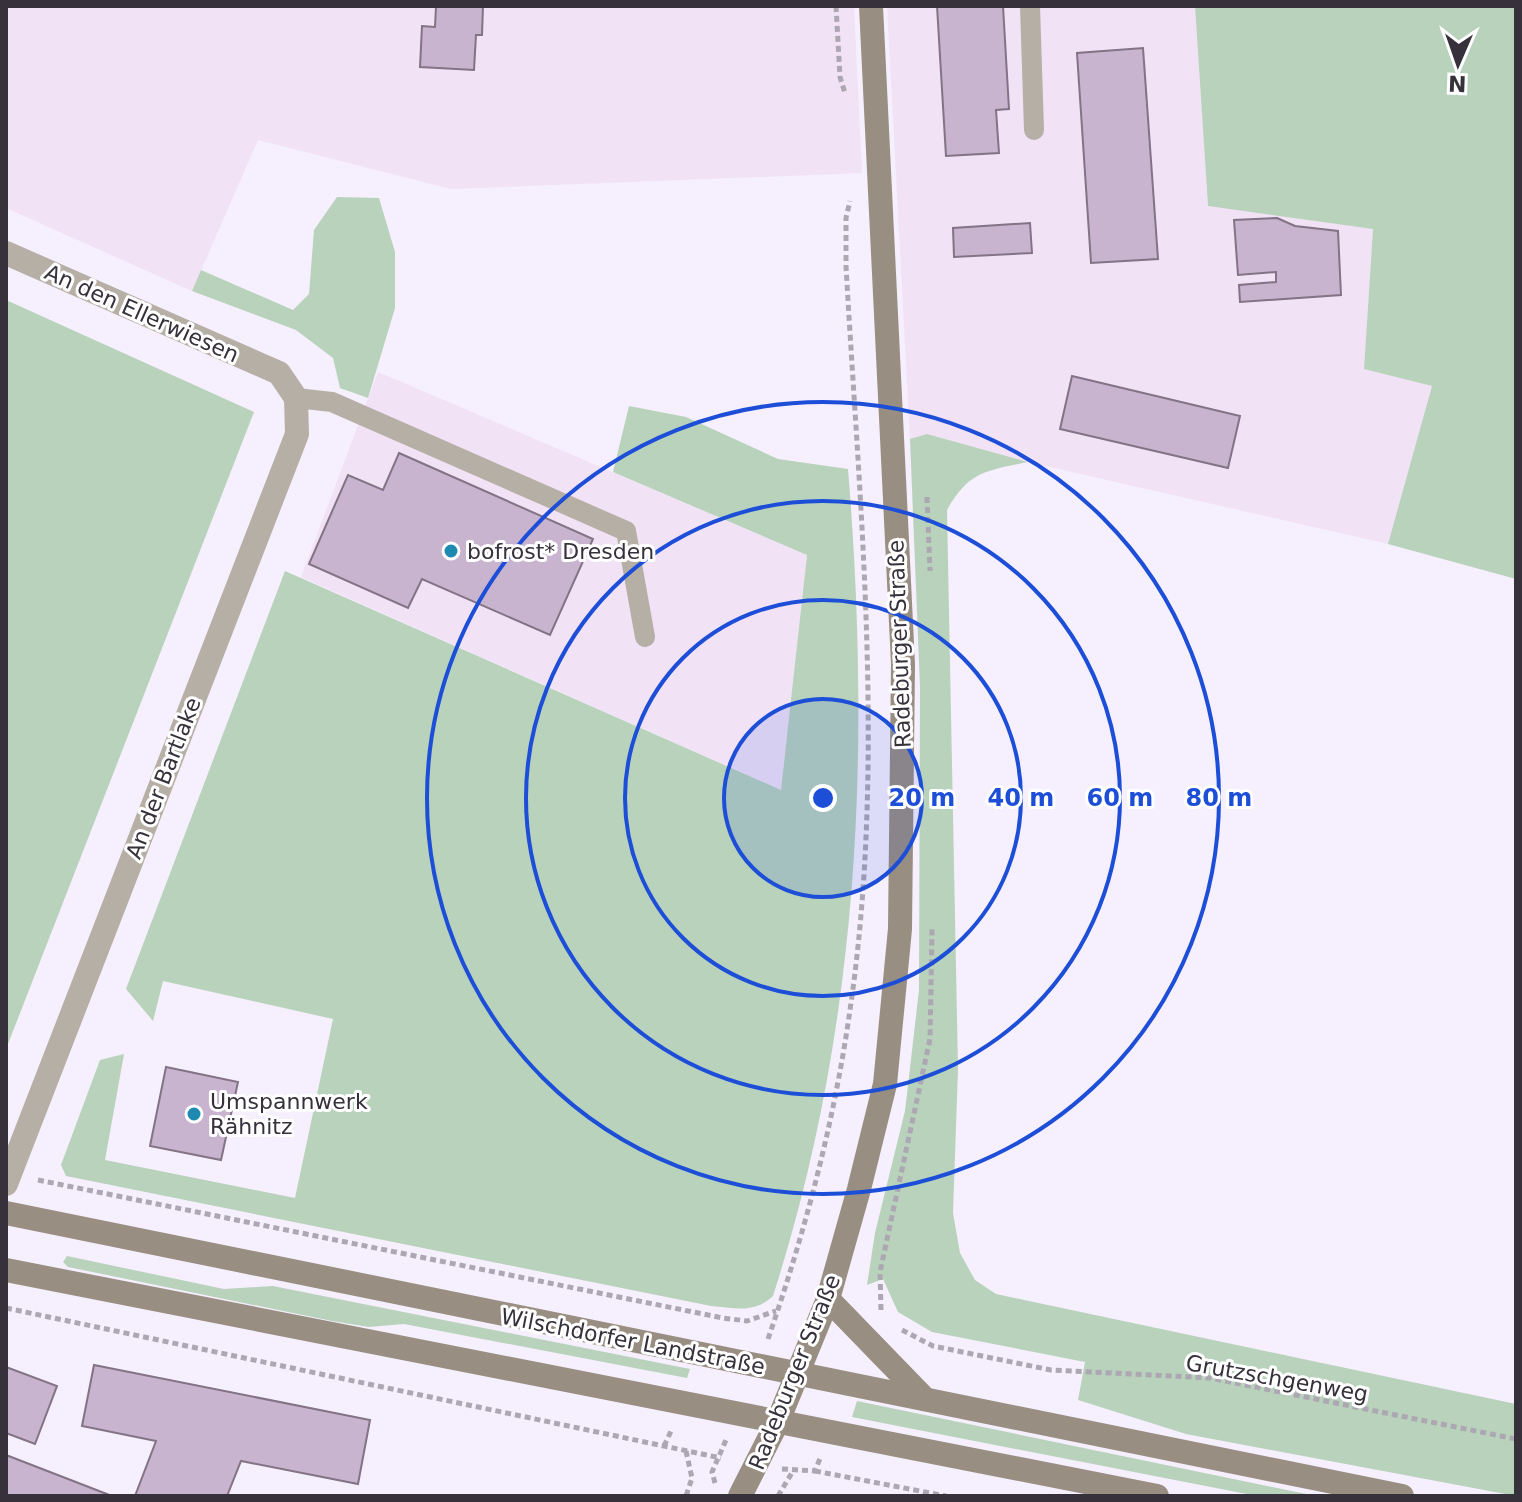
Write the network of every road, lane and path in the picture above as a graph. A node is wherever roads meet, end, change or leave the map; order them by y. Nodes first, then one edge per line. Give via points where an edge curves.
1 (836, 6) edge
2 (871, 6) edge
3 (1030, 6) edge
4 (840, 77) dead end
5 (1034, 130) dead end
6 (846, 218) dead end
7 (6, 253) edge
8 (296, 398) junction
9 (645, 637) dead end
10 (8, 1179) edge
11 (6, 1213) edge
12 (6, 1270) edge
13 (828, 1299) junction
14 (6, 1308) edge
15 (894, 1325) dead end
16 (796, 1373) junction
17 (925, 1399) junction
18 (778, 1421) junction
19 (1516, 1439) edge
20 (686, 1451) junction
21 (757, 1465) junction
22 (793, 1471) dead end
23 (815, 1471) dead end
24 (686, 1496) edge
25 (740, 1496) edge
26 (778, 1496) edge
27 (946, 1496) edge
28 (1157, 1496) edge
29 (1402, 1496) edge

1 - 4 path
2 - 13 main road, Radeburger Straße via 903,664 902,883 885,1084
3 - 5 lane
6 - 10 path via 865,612 868,765 863,888 851,1007 821,1164 777,1311 747,1321 723,1318
7 - 8 street, An den Ellerwiesen via 279,373
8 - 9 lane via 332,402 626,531
8 - 10 street, An der Bartlake via 297,434
11 - 16 main road, Wilschdorfer Landstraße
12 - 18 main road
13 - 16 main road, Radeburger Straße
13 - 17 main road
14 - 20 path
15 - 19 path, Grutzschgenweg via 933,1346 1051,1370 1210,1378
16 - 17 main road, Wilschdorfer Landstraße
16 - 18 main road, Radeburger Straße
17 - 29 main road, Wilschdorfer Landstraße
18 - 21 main road, Radeburger Straße
18 - 28 main road
20 - 21 path
20 - 24 path via 692,1478
21 - 25 main road, Radeburger Straße
22 - 26 path
23 - 27 path

